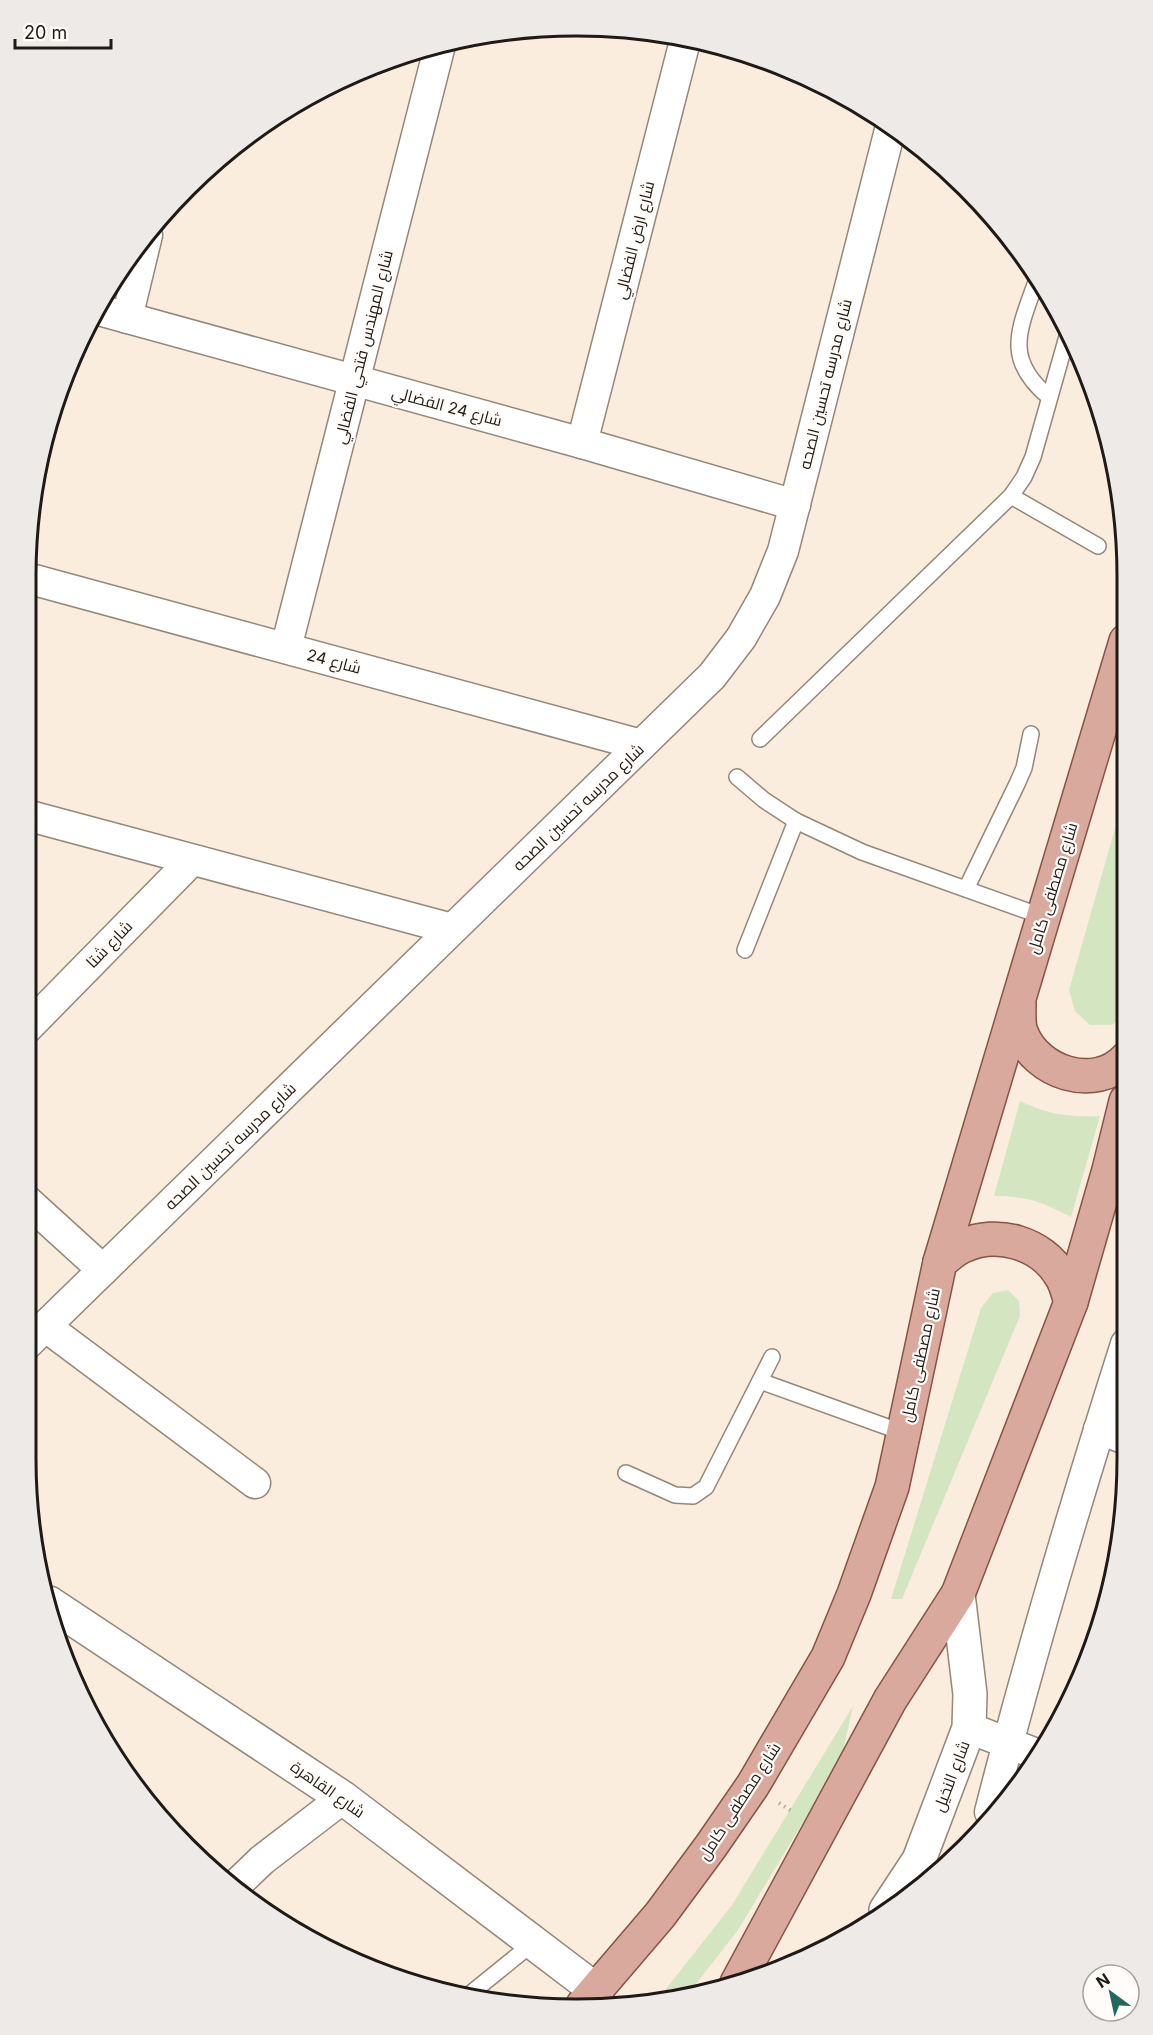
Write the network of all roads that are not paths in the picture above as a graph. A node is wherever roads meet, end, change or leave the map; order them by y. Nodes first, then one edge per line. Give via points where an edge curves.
1 (684, 46) edge
2 (438, 54) edge
3 (889, 135) edge
4 (143, 255) edge
5 (1034, 288) edge
6 (105, 312) edge
7 (128, 318) junction
8 (1065, 345) edge
9 (354, 381) junction
10 (1050, 397) junction
11 (582, 443) junction
12 (1011, 496) junction
13 (795, 505) junction
14 (1098, 546) dead end
15 (36, 580) edge
16 (286, 648) junction
17 (1117, 671) edge
18 (1031, 734) dead end
19 (760, 740) dead end
20 (641, 745) junction
21 (737, 777) dead end
22 (36, 818) edge
23 (796, 821) junction
24 (192, 860) junction
25 (966, 889) junction
26 (1044, 916) junction
27 (452, 929) junction
28 (745, 950) dead end
29 (1018, 1002) junction
30 (36, 1019) edge
31 (1117, 1066) edge
32 (1117, 1138) edge
33 (36, 1209) edge
34 (940, 1262) junction
35 (103, 1270) junction
36 (1071, 1302) junction
37 (36, 1334) edge
38 (36, 1336) edge
39 (772, 1357) dead end
40 (760, 1381) junction
41 (1117, 1406) edge
42 (904, 1433) junction
43 (1113, 1434) edge
44 (626, 1473) dead end
45 (255, 1483) dead end
46 (958, 1594) junction
47 (57, 1609) edge
48 (969, 1728) junction
49 (1008, 1743) junction
50 (1031, 1752) edge
51 (343, 1798) junction
52 (992, 1804) edge
53 (240, 1881) edge
54 (897, 1894) edge
55 (533, 1943) junction
56 (743, 1972) edge
57 (475, 1990) edge
58 (590, 1998) edge

1 - 11 street, شارع ارض الفضالي
2 - 9 street, شارع المهندس فتحي الفضالي
3 - 13 street, شارع مدرسه تحسين الصحه
4 - 7 street
5 - 10 lane via 1018,347 1023,367 1034,384
6 - 7 street, شارع 24 الفضالي
7 - 9 street, شارع 24 الفضالي
8 - 10 lane
9 - 11 street, شارع 24 الفضالي
9 - 16 street, شارع المهندس فتحي الفضالي
10 - 12 lane via 1033,457
11 - 13 street, شارع 24 الفضالي
12 - 14 lane
12 - 19 lane
13 - 20 street, شارع مدرسه تحسين الصحه via 783,551 765,596 741,638 712,676
15 - 16 street, شارع 24
16 - 20 street, شارع 24
17 - 26 main road, شارع مصطفى كامل
18 - 25 lane via 1024,768
20 - 27 street, شارع مدرسه تحسين الصحه
21 - 23 lane
22 - 24 street
23 - 25 lane via 862,852
23 - 28 lane
24 - 27 street
24 - 30 street, شارع شتا
25 - 26 lane
26 - 29 main road, شارع مصطفى كامل
27 - 35 street, شارع مدرسه تحسين الصحه
29 - 31 main road via 1021,1031 1036,1057 1062,1073 1092,1076
29 - 34 main road, شارع مصطفى كامل
32 - 36 main road
33 - 35 street
34 - 36 main road via 963,1246 990,1239 1018,1242 1043,1255 1061,1276
34 - 42 main road, شارع مصطفى كامل
35 - 37 street, شارع مدرسه تحسين الصحه
36 - 46 main road
38 - 45 street
39 - 40 lane
40 - 42 lane
40 - 44 lane via 700,1492 693,1496 675,1495
41 - 43 street
42 - 58 main road, شارع مصطفى كامل via 892,1487 828,1657 753,1785 711,1846 660,1915
43 - 49 street
46 - 48 street, شارع النخيل via 970,1694
46 - 56 main road via 890,1700
47 - 51 street, شارع القاهرة
48 - 49 street
48 - 54 street, شارع النخيل via 919,1860
49 - 50 street
49 - 52 street
51 - 53 street
51 - 55 street, شارع القاهرة
55 - 57 lane
55 - 58 street, شارع القاهرة

